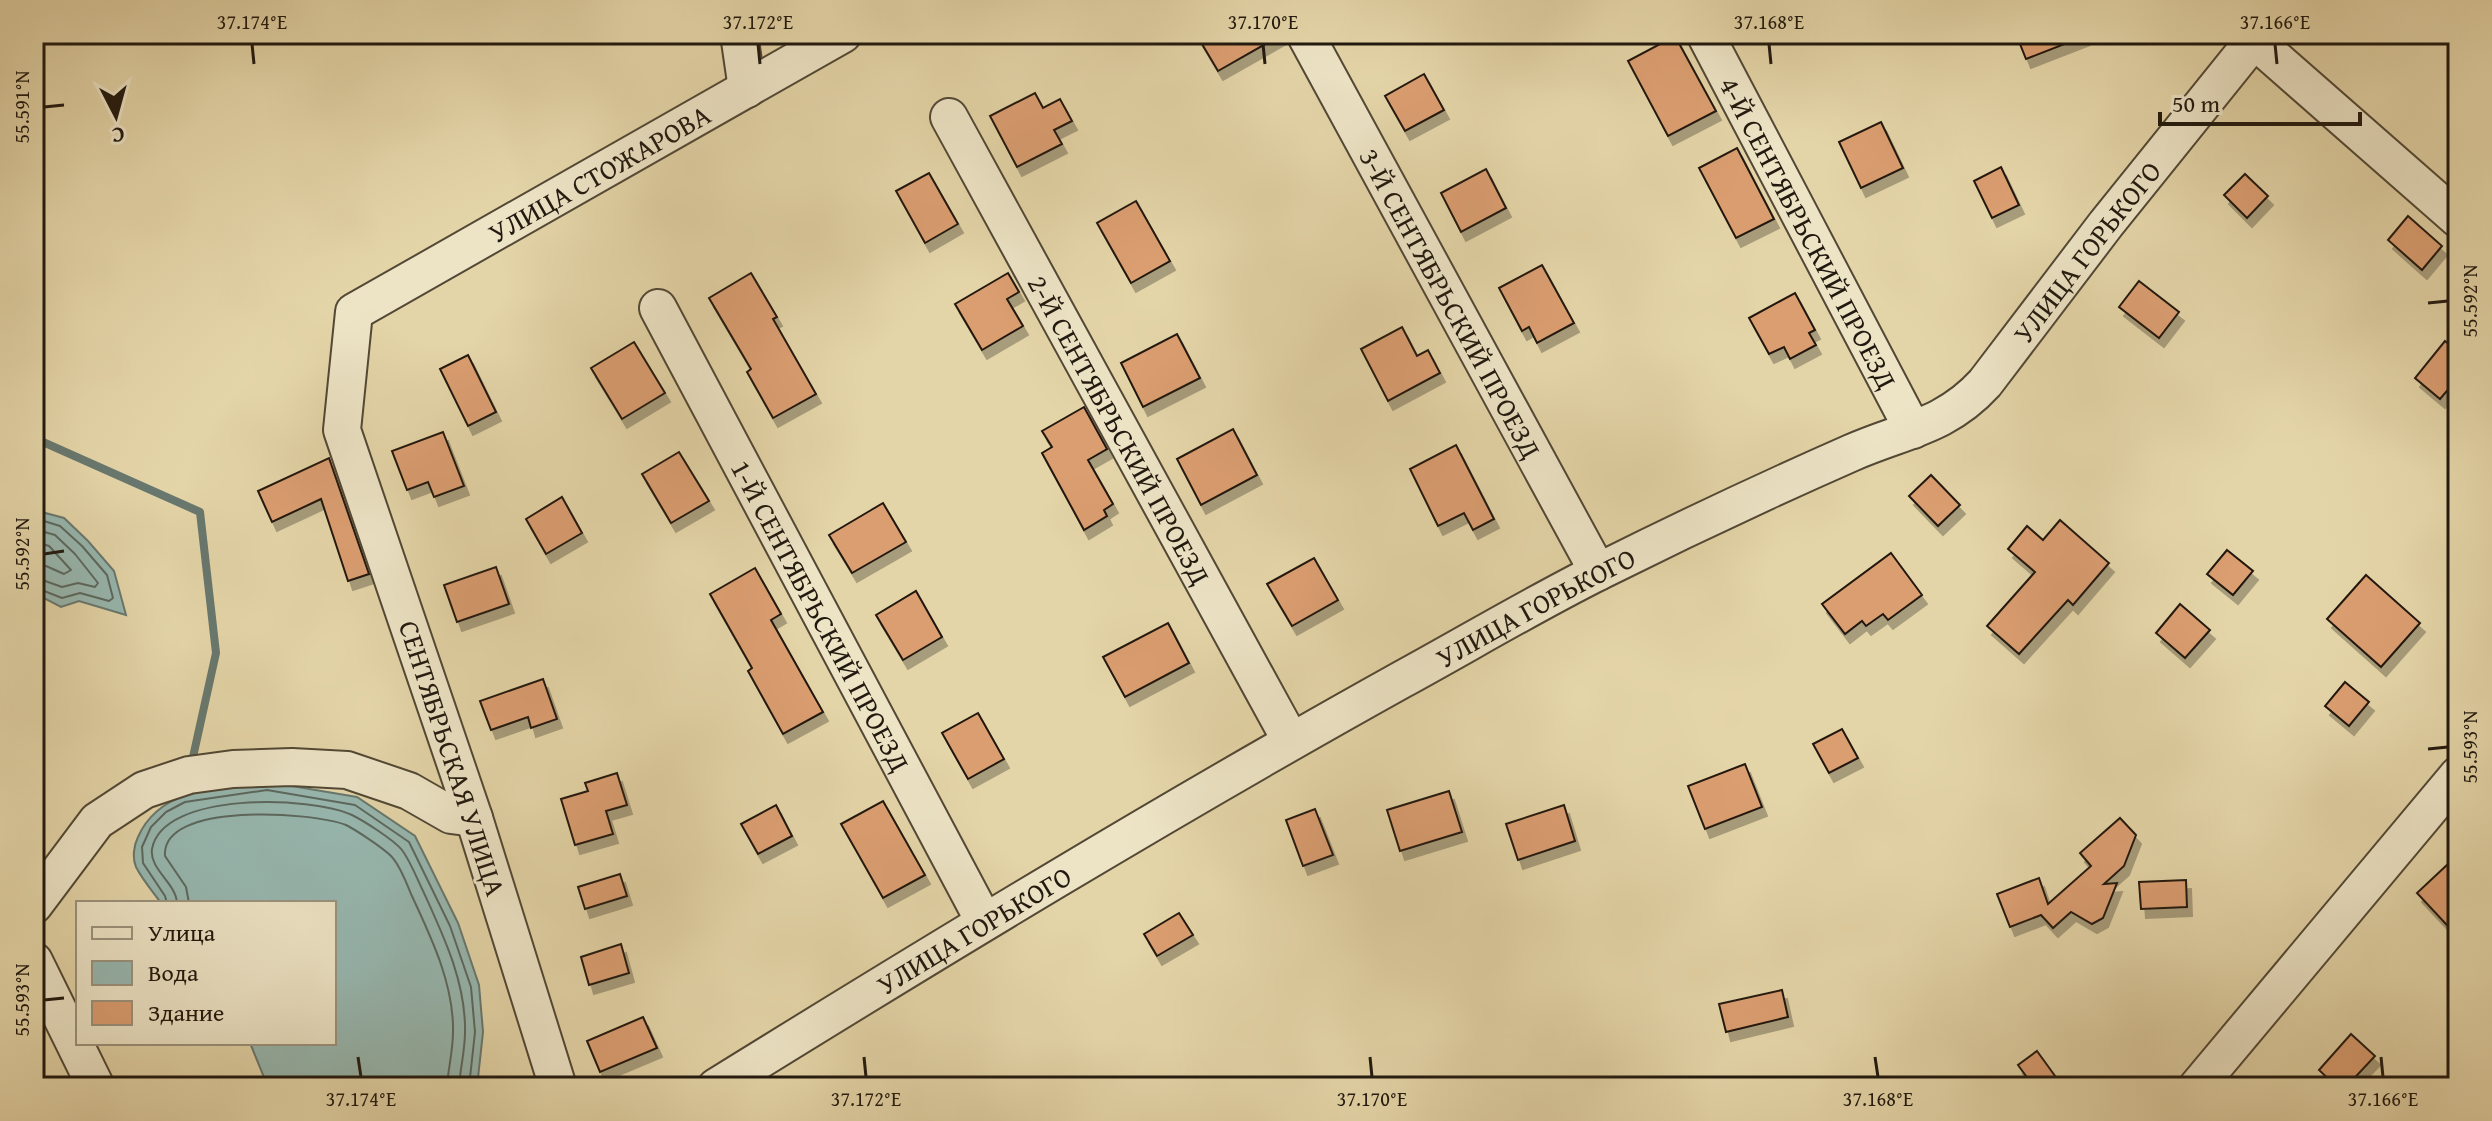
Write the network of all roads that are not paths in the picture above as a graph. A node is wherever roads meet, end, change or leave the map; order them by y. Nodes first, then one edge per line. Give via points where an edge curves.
1 (739, 34) edge
2 (843, 34) edge
3 (1305, 34) edge
4 (1705, 34) edge
5 (2256, 37) edge
6 (747, 89) junction
7 (949, 117) dead end
8 (2458, 219) edge
9 (658, 308) dead end
10 (342, 430) joint
11 (1913, 430) junction
12 (1598, 572) junction
13 (1291, 741) junction
14 (2458, 775) edge
15 (474, 818) junction
16 (34, 905) edge
17 (984, 921) junction
18 (34, 961) edge
19 (96, 1087) edge
20 (558, 1087) edge
21 (716, 1087) edge
22 (2197, 1087) edge

1 - 6 street
2 - 6 street, УЛИЦА СТОЖАРОВА
3 - 12 street, 3-Й СЕНТЯБРЬСКИЙ ПРОЕЗД
4 - 11 street, 4-Й СЕНТЯБРЬСКИЙ ПРОЕЗД
5 - 8 street
5 - 11 street, УЛИЦА ГОРЬКОГО via 1985,383 1955,411
6 - 10 street, УЛИЦА СТОЖАРОВА via 354,312
7 - 13 street, 2-Й СЕНТЯБРЬСКИЙ ПРОЕЗД
9 - 17 street, 1-Й СЕНТЯБРЬСКИЙ ПРОЕЗД
10 - 15 street, СЕНТЯБРЬСКАЯ УЛИЦА
11 - 12 street, УЛИЦА ГОРЬКОГО via 1853,452
12 - 13 street, УЛИЦА ГОРЬКОГО
13 - 17 street, УЛИЦА ГОРЬКОГО
14 - 22 street
15 - 16 street via 451,815 409,791 347,770 292,767 189,775 144,790 97,821
15 - 20 street, СЕНТЯБРЬСКАЯ УЛИЦА
17 - 21 street, УЛИЦА ГОРЬКОГО
18 - 19 street

